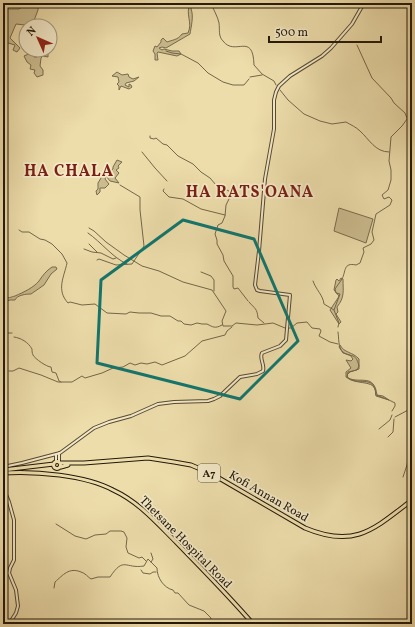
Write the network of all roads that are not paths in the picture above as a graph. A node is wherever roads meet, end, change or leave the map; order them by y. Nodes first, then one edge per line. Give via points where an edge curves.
1 (364, 3) edge
2 (57, 453) junction
3 (57, 465) junction
4 (3, 467) edge
5 (3, 470) edge
6 (3, 473) edge
7 (57, 475) junction
8 (3, 487) edge
9 (412, 500) edge
10 (9, 624) edge
11 (253, 624) edge

1 - 2 street via 352,24 336,42 322,56 283,82 274,96 274,129 265,179 255,285 260,291 290,295 286,340 283,344 262,353 262,371 240,377 214,399 157,404 94,428 66,450
2 - 3 street
2 - 4 street
3 - 5 main road, Kofi Annan Road / A7
3 - 7 main road
3 - 9 main road, Kofi Annan Road / A7 via 148,458 191,466 212,474 305,528 333,537 357,536 369,531
6 - 7 main road, Thetsane Hospital Road
7 - 11 main road, Thetsane Hospital Road via 83,479 104,486 139,506
8 - 10 street via 14,520 14,560 9,573 14,583 17,611

